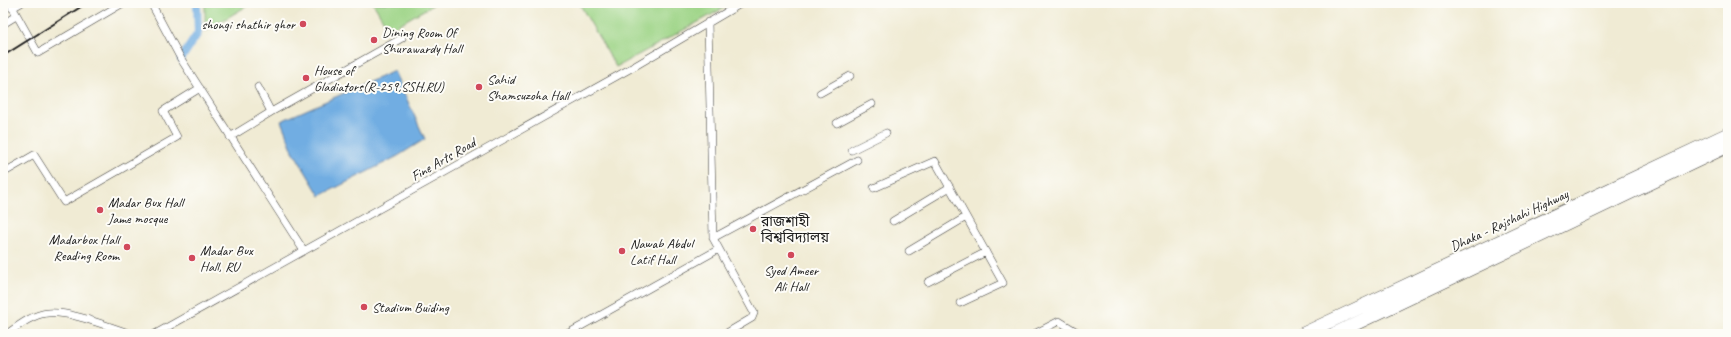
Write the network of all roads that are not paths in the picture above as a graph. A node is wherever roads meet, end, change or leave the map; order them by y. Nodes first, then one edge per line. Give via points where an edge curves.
1 (21, 3) edge
2 (123, 3) edge
3 (151, 3) edge
4 (742, 3) edge
5 (11, 6) edge
6 (16, 16) junction
7 (708, 22) junction
8 (3, 24) edge
9 (402, 38) dead end
10 (850, 76) dead end
11 (258, 87) dead end
12 (200, 88) junction
13 (820, 93) dead end
14 (872, 104) dead end
15 (271, 112) junction
16 (837, 123) dead end
17 (886, 133) dead end
18 (1728, 134) edge
19 (230, 136) junction
20 (1728, 146) edge
21 (852, 150) dead end
22 (857, 160) dead end
23 (3, 173) edge
24 (950, 187) junction
25 (874, 188) dead end
26 (966, 217) junction
27 (893, 221) dead end
28 (713, 238) junction
29 (719, 250) junction
30 (909, 250) dead end
31 (304, 251) junction
32 (986, 252) junction
33 (928, 282) dead end
34 (960, 303) dead end
35 (7, 334) edge
36 (132, 334) edge
37 (155, 334) edge
38 (567, 334) edge
39 (725, 334) edge
40 (1034, 334) edge
41 (1080, 334) edge
42 (1303, 334) edge
43 (1334, 334) edge

1 - 5 street
2 - 6 street via 38,53
3 - 12 street
4 - 7 street, Fine Arts Road
5 - 6 street
6 - 8 street
7 - 28 street
7 - 31 street, Fine Arts Road via 635,66
9 - 15 street
10 - 13 street
11 - 15 street
12 - 19 street
12 - 23 street via 163,111 177,138 64,202 34,155
14 - 16 street
15 - 19 street
17 - 21 street
18 - 42 highway, Dhaka - Rajshahi Highway
19 - 31 street
20 - 43 highway, Dhaka - Rajshahi Highway
22 - 28 street
24 - 25 street via 935,161
24 - 26 street
24 - 27 street
26 - 30 street
26 - 32 street
28 - 29 street
29 - 38 street
29 - 39 street via 754,313 752,318
31 - 37 street, Fine Arts Road
32 - 33 street
32 - 34 street via 1003,283
35 - 36 street via 19,325 47,313 71,316
40 - 41 street via 1059,321

